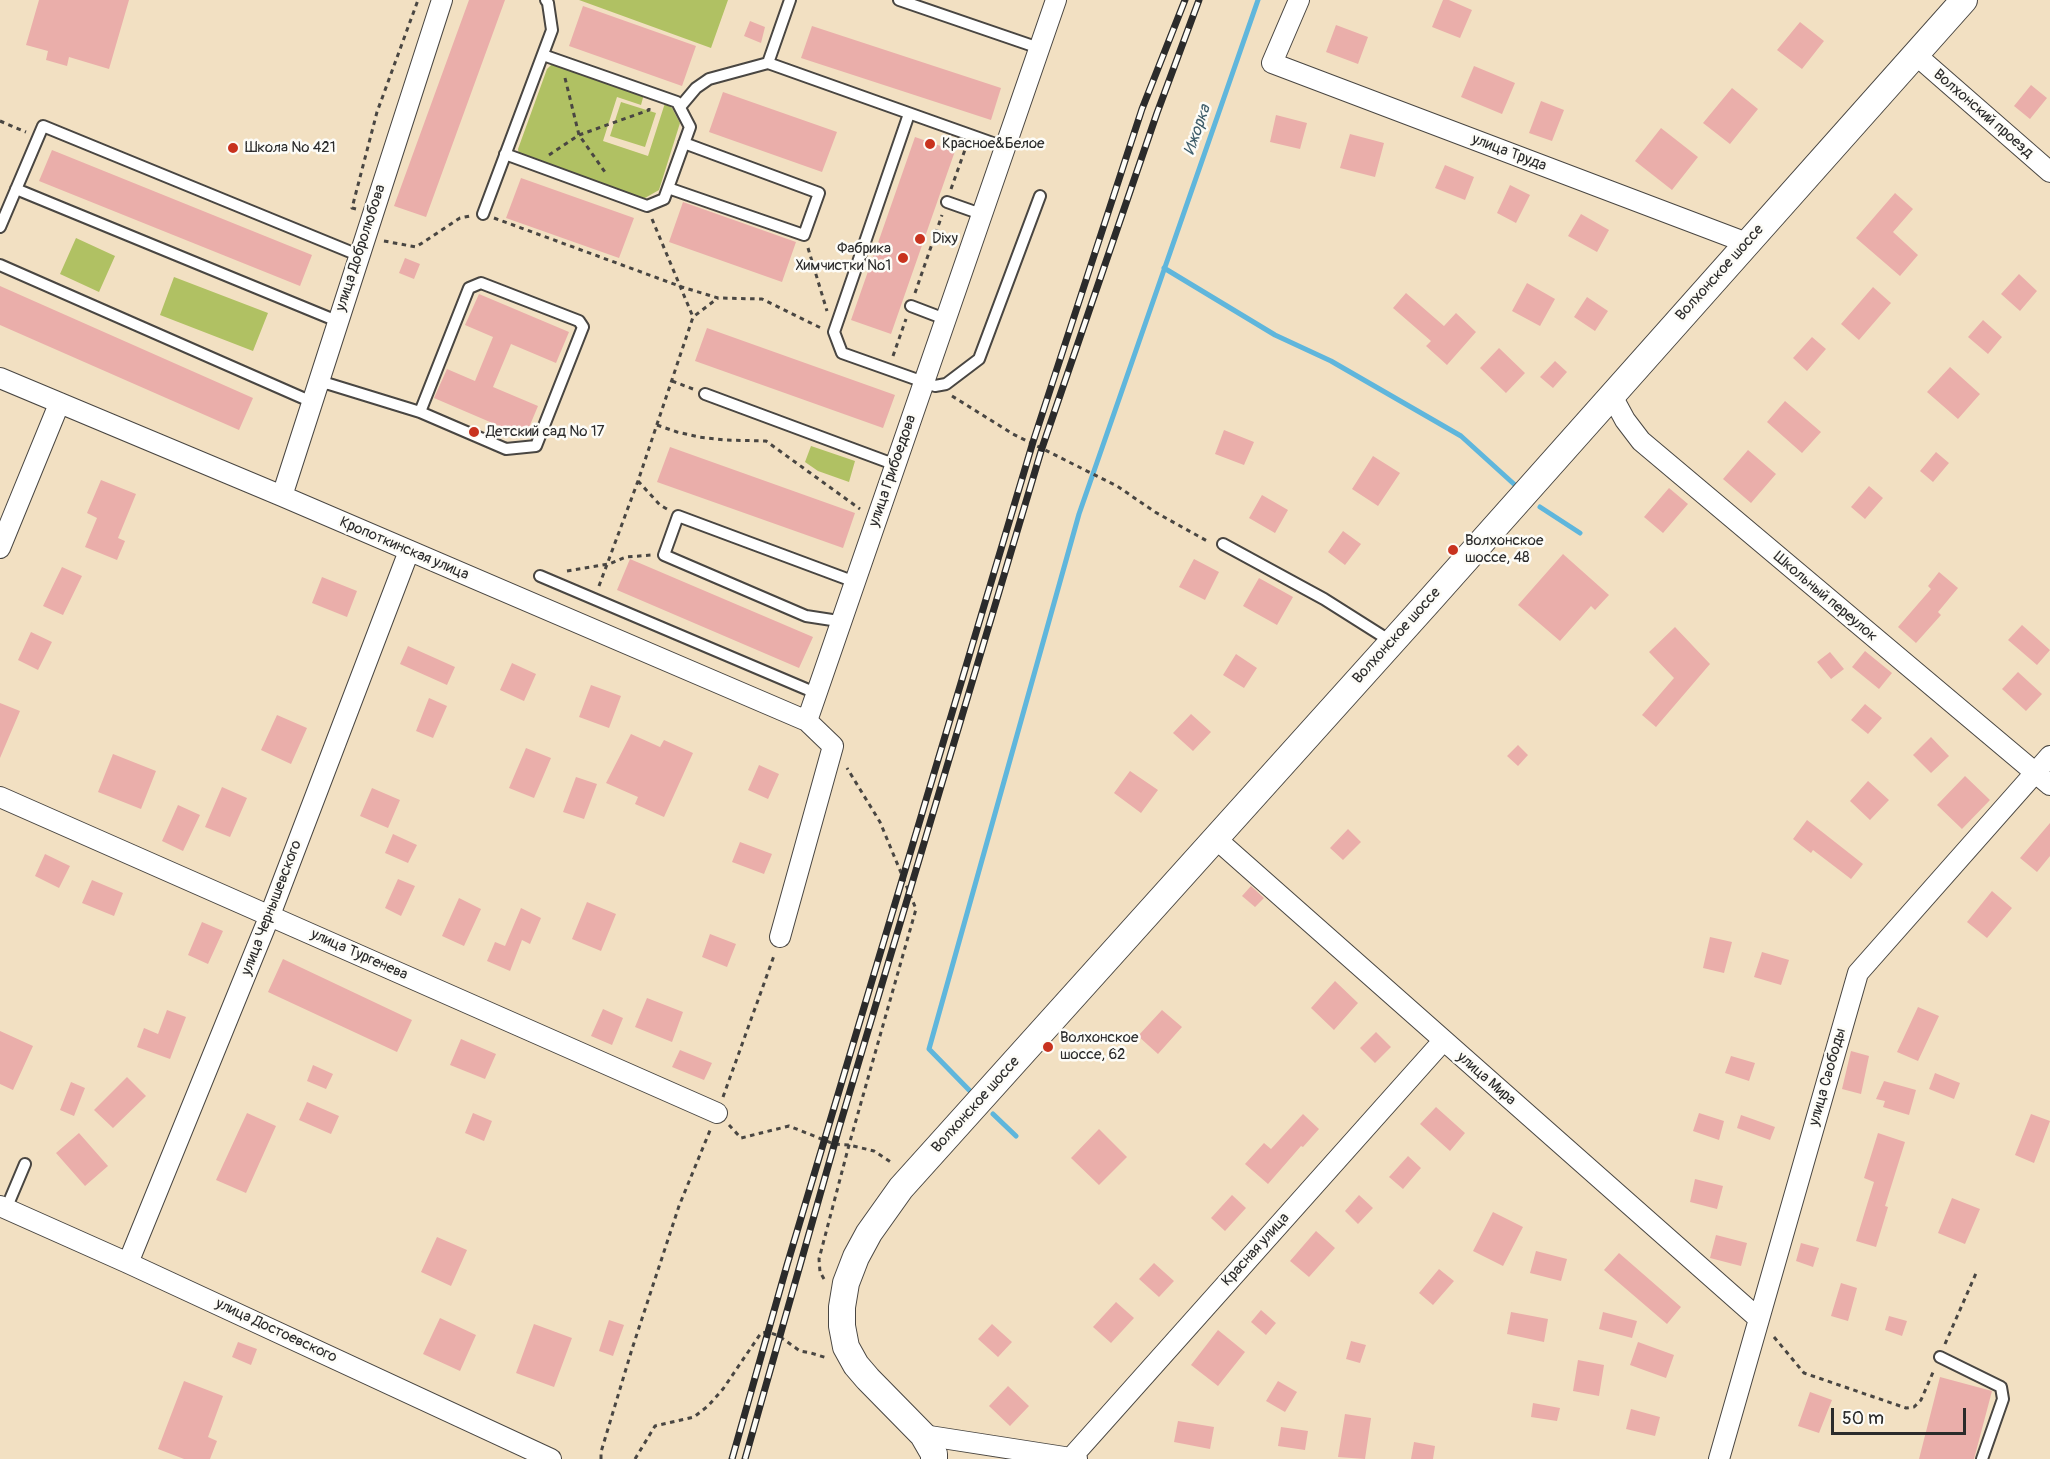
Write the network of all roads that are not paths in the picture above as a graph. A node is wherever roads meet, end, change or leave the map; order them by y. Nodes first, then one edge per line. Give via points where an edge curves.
1 (442, 0) edge
2 (546, 0) edge
3 (790, 0) edge
4 (899, 0) edge
5 (1056, 0) edge
6 (1299, 0) edge
7 (1964, 0) edge
8 (1039, 48) junction
9 (543, 55) junction
10 (1916, 55) junction
11 (768, 63) junction
12 (680, 107) junction
13 (909, 114) junction
14 (684, 143) junction
15 (1004, 147) junction
16 (505, 154) junction
17 (2050, 172) edge
18 (668, 188) junction
19 (16, 189) junction
20 (1040, 196) dead end
21 (947, 202) road end
22 (483, 214) road end
23 (981, 214) junction
24 (0, 227) edge
25 (1747, 243) junction
26 (362, 247) junction
27 (0, 265) edge
28 (910, 306) road end
29 (945, 319) junction
30 (337, 321) junction
31 (0, 378) edge
32 (318, 383) junction
33 (929, 384) junction
34 (705, 394) road end
35 (1612, 396) junction
36 (312, 402) junction
37 (59, 404) junction
38 (420, 412) junction
39 (896, 465) junction
40 (282, 496) junction
41 (1223, 544) road end
42 (0, 548) edge
43 (409, 551) junction
44 (540, 576) road end
45 (855, 582) junction
46 (842, 624) junction
47 (1392, 642) junction
48 (818, 694) junction
49 (807, 721) junction
50 (2050, 756) edge
51 (2043, 779) edge
52 (0, 797) edge
53 (1215, 838) junction
54 (270, 915) junction
55 (780, 938) road end
56 (1443, 1041) junction
57 (717, 1113) road end
58 (25, 1164) dead end
59 (3, 1207) edge
60 (128, 1263) junction
61 (1759, 1319) junction
62 (1940, 1357) road end
63 (923, 1435) junction
64 (551, 1459) edge
65 (934, 1459) edge
66 (1072, 1459) edge
67 (1719, 1459) edge
68 (1982, 1459) edge

1 - 26 street, улица Добролюбова
2 - 9 lane via 552,30
3 - 11 lane
4 - 8 lane
5 - 8 street, улица Грибоедова
6 - 25 street, улица Труда via 1272,63
7 - 10 street, Волхонское шоссе
8 - 15 street, улица Грибоедова
9 - 12 lane via 677,102
9 - 16 lane
10 - 17 street, Волхонский проезд
10 - 25 street, Волхонское шоссе
11 - 12 lane via 710,79
11 - 13 lane
12 - 14 lane via 690,127
13 - 15 lane
13 - 33 lane via 834,333 842,352
14 - 18 lane
14 - 18 lane via 819,193 804,235
15 - 23 street, улица Грибоедова
16 - 18 lane via 647,206 664,199
16 - 22 lane
19 - 24 lane
19 - 26 lane via 43,126
19 - 30 lane
20 - 33 lane via 979,359 946,384
21 - 23 lane
23 - 29 street, улица Грибоедова
25 - 35 street, Волхонское шоссе
26 - 30 street, улица Добролюбова
27 - 36 lane
28 - 29 lane
29 - 33 street, улица Грибоедова
30 - 32 street, улица Добролюбова
31 - 37 street, Кропоткинская улица
32 - 36 street, улица Добролюбова
32 - 38 lane
33 - 39 street, улица Грибоедова
34 - 39 lane
35 - 47 street, Волхонское шоссе
35 - 51 street, Школьный переулок via 1641,441
36 - 40 street, улица Добролюбова
37 - 40 street, Кропоткинская улица
37 - 42 street
38 - 38 lane via 506,448 536,446 583,327 579,321 481,283 470,288
39 - 45 street, улица Грибоедова
40 - 43 street, Кропоткинская улица
41 - 47 lane via 1324,599
43 - 49 street, Кропоткинская улица
43 - 54 street, улица Чернышевского
44 - 48 lane
45 - 46 street, улица Грибоедова
45 - 46 lane via 678,516 664,555 806,616
46 - 48 street, улица Грибоедова
47 - 53 street, Волхонское шоссе
48 - 49 street, улица Грибоедова
49 - 55 street via 833,746
50 - 51 street, улица Свободы
51 - 61 street, улица Свободы via 1858,973
52 - 54 street, улица Тургенева
53 - 56 street, улица Мира
53 - 63 street, Волхонское шоссе via 901,1188 837,1285 846,1347 856,1365
54 - 57 street, улица Тургенева
54 - 60 street, улица Чернышевского
56 - 61 street, улица Мира
56 - 66 street, Красная улица
58 - 59 lane
59 - 60 street, улица Достоевского
60 - 64 street, улица Достоевского
61 - 67 street, улица Свободы
62 - 68 lane via 2001,1387 2003,1399
63 - 65 street, Волхонское шоссе
63 - 66 street

